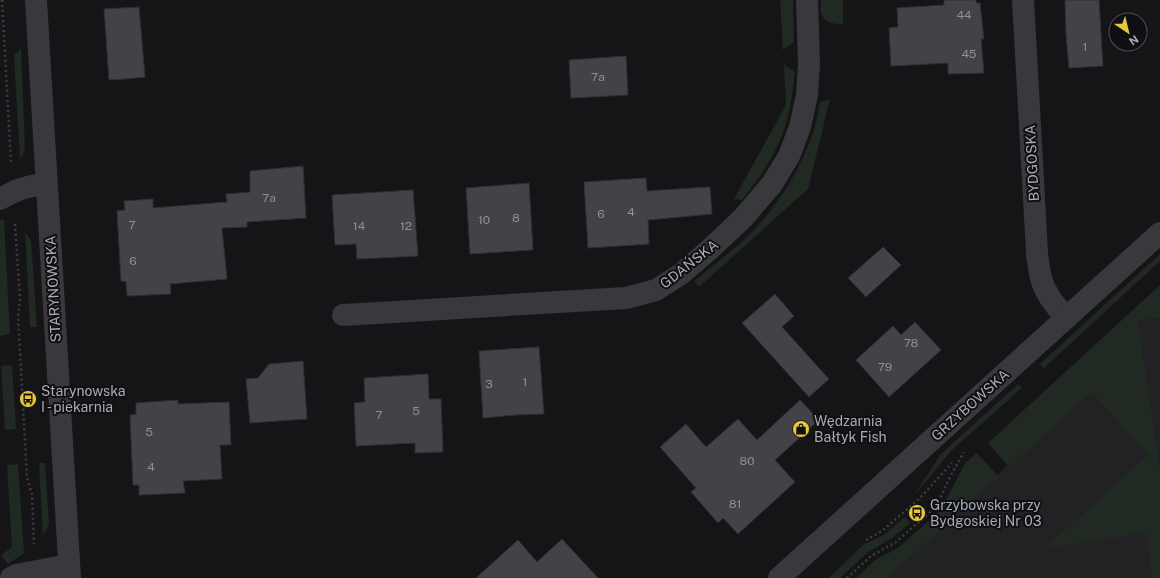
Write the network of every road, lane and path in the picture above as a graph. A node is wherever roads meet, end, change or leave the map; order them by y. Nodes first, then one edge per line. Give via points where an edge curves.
1 (2, 0) edge
2 (36, 0) edge
3 (807, 0) edge
4 (1023, 0) edge
5 (46, 184) junction
6 (6, 196) edge
7 (1160, 232) edge
8 (343, 315) dead end
9 (1066, 317) junction
10 (862, 542) dead end
11 (35, 571) junction
12 (70, 572) edge
13 (11, 578) edge
14 (779, 578) edge
15 (847, 578) edge

1 - 6 path
2 - 5 street, STARYNOWSKA
3 - 8 street, GDAŃSKA via 807,96 800,127 789,156 772,184 743,218 681,274 656,290 626,298
4 - 9 street, BYDGOSKA via 1037,253 1045,290
5 - 6 street via 28,186
5 - 12 street, STARYNOWSKA
6 - 11 path via 20,299 18,316 27,477 32,494
7 - 9 street, GRZYBOWSKA
9 - 14 street, GRZYBOWSKA
10 - 15 path via 882,531 919,499 966,448 936,507 896,542 871,556
11 - 12 street via 52,568
11 - 13 street

